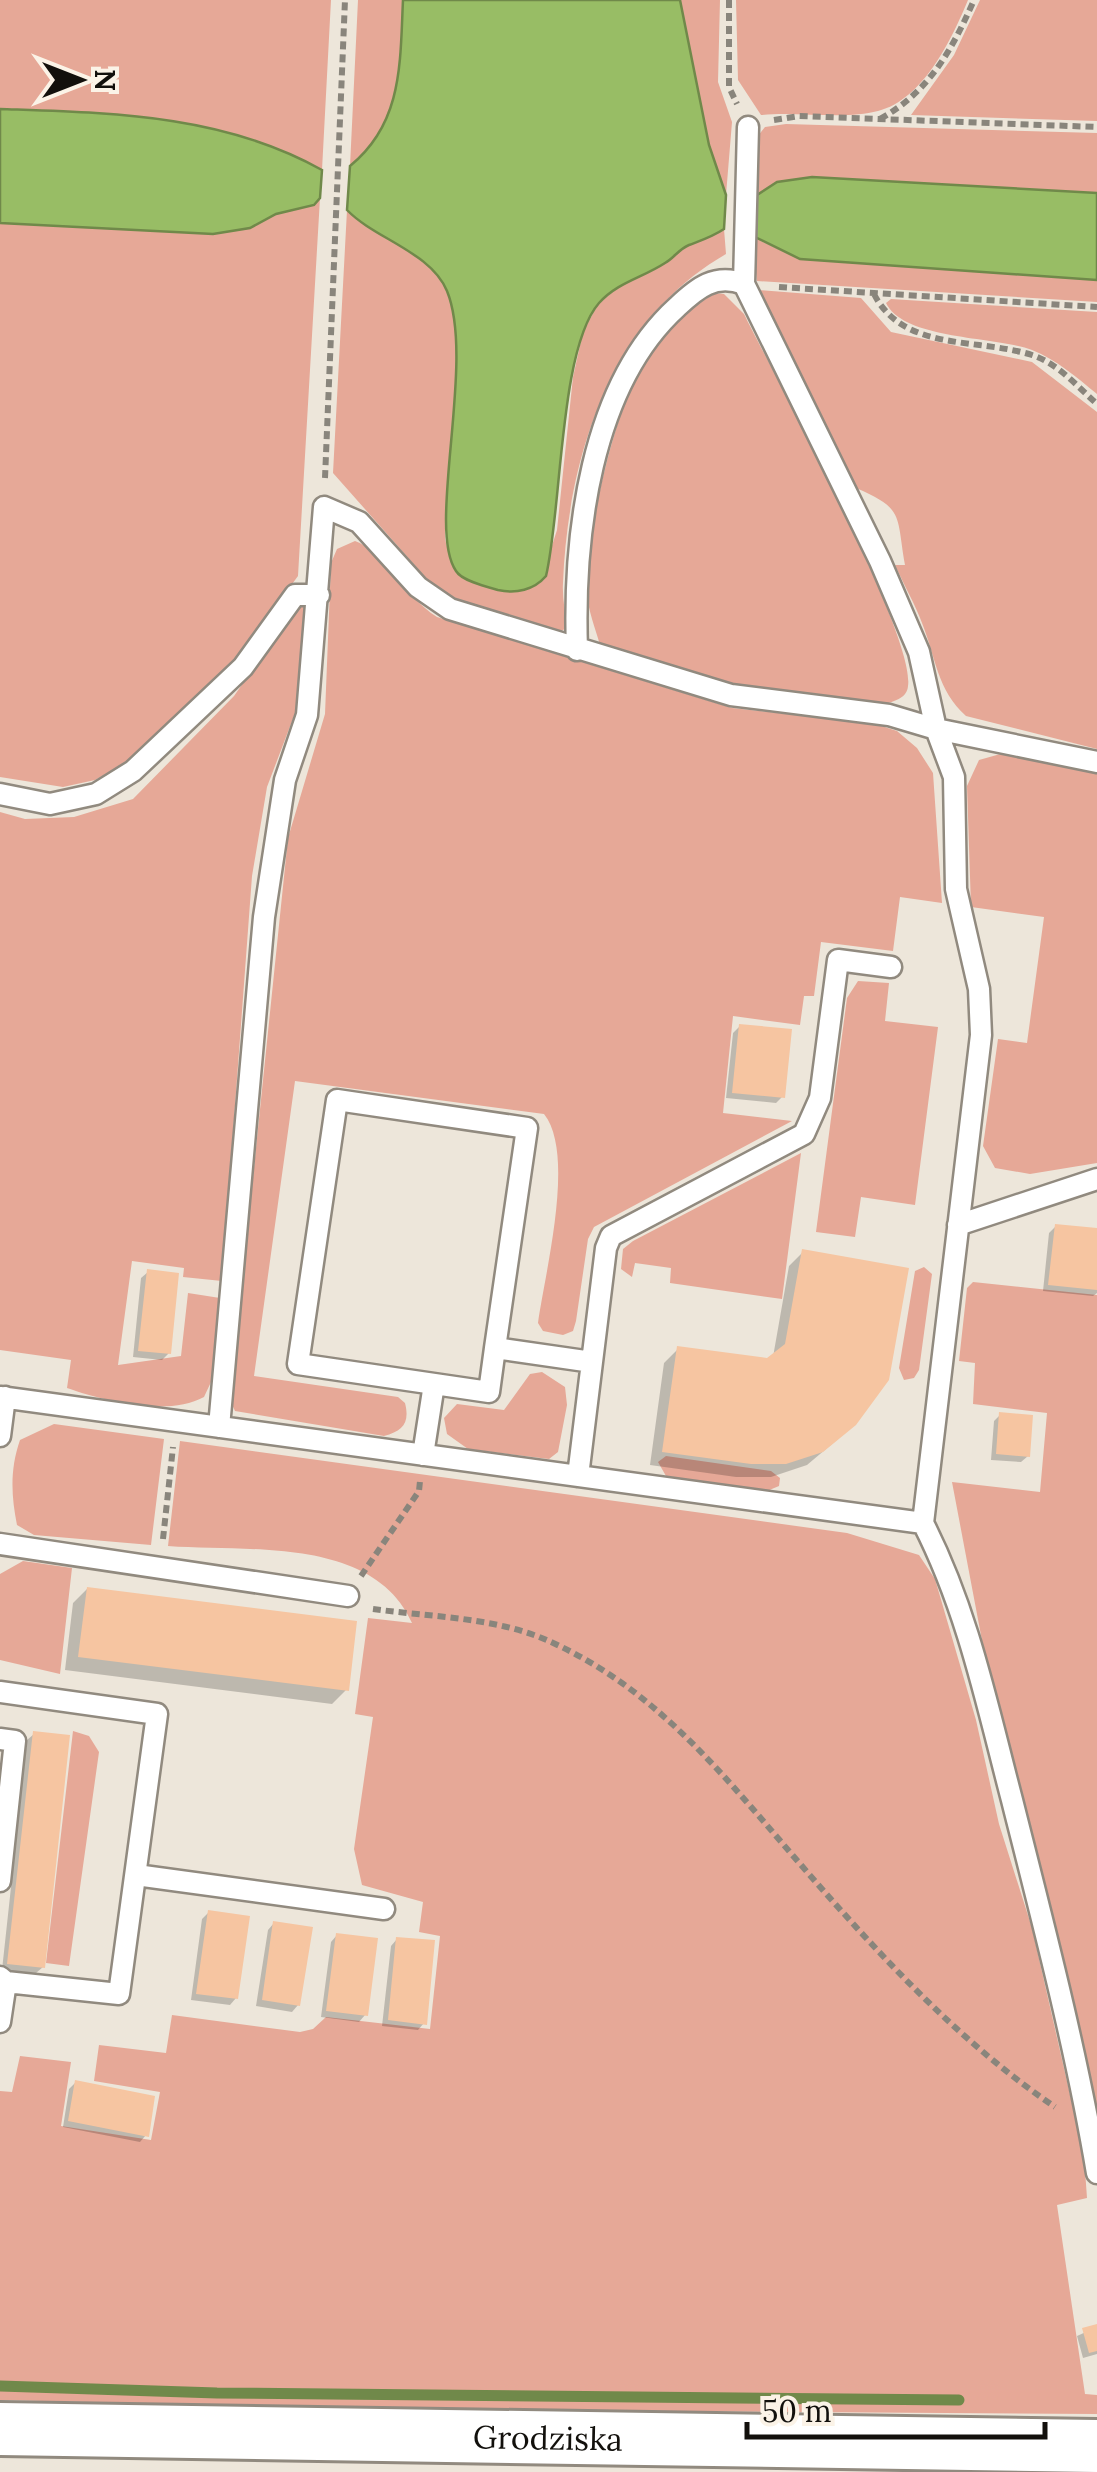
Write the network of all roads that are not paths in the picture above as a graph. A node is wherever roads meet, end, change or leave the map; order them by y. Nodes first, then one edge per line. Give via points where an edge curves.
1 (748, 127) road end
2 (744, 284) junction
3 (319, 595) junction
4 (577, 650) junction
5 (936, 729) junction
6 (1097, 762) edge
7 (0, 794) edge
8 (891, 967) dead end
9 (1097, 1178) edge
10 (958, 1225) junction
11 (495, 1348) junction
12 (592, 1362) junction
13 (434, 1384) junction
14 (3, 1397) edge
15 (218, 1426) junction
16 (0, 1436) edge
17 (423, 1455) junction
18 (578, 1476) junction
19 (923, 1523) junction
20 (0, 1544) edge
21 (348, 1596) road end
22 (0, 1692) edge
23 (0, 1739) edge
24 (136, 1875) junction
25 (0, 1881) edge
26 (384, 1909) dead end
27 (3, 1979) edge
28 (0, 2022) edge
29 (1097, 2174) edge
30 (0, 2429) edge
31 (1097, 2446) edge

1 - 2 lane
2 - 4 lane via 700,285 639,346 611,401 578,573
2 - 5 lane via 904,616
3 - 4 lane via 324,507 359,522 432,601
3 - 7 lane via 295,596 243,666 133,770 96,794 50,804
3 - 15 lane via 307,715 284,780 264,917
4 - 5 lane via 731,696 890,715
5 - 6 lane
5 - 10 lane via 954,777 956,889 981,1010
8 - 12 lane via 838,960 820,1098 804,1134 612,1236
9 - 10 lane
10 - 19 lane
11 - 12 lane
11 - 13 lane via 489,1392
11 - 13 lane via 527,1128 337,1100 298,1364
12 - 18 lane
13 - 17 lane
14 - 15 lane
14 - 16 lane
15 - 17 lane
17 - 18 lane
18 - 19 lane
19 - 29 lane via 973,1647
20 - 21 lane
22 - 24 lane via 157,1714
23 - 25 lane via 14,1740
24 - 26 lane
24 - 27 lane via 119,1994
27 - 28 lane
30 - 31 main road, Grodziska

